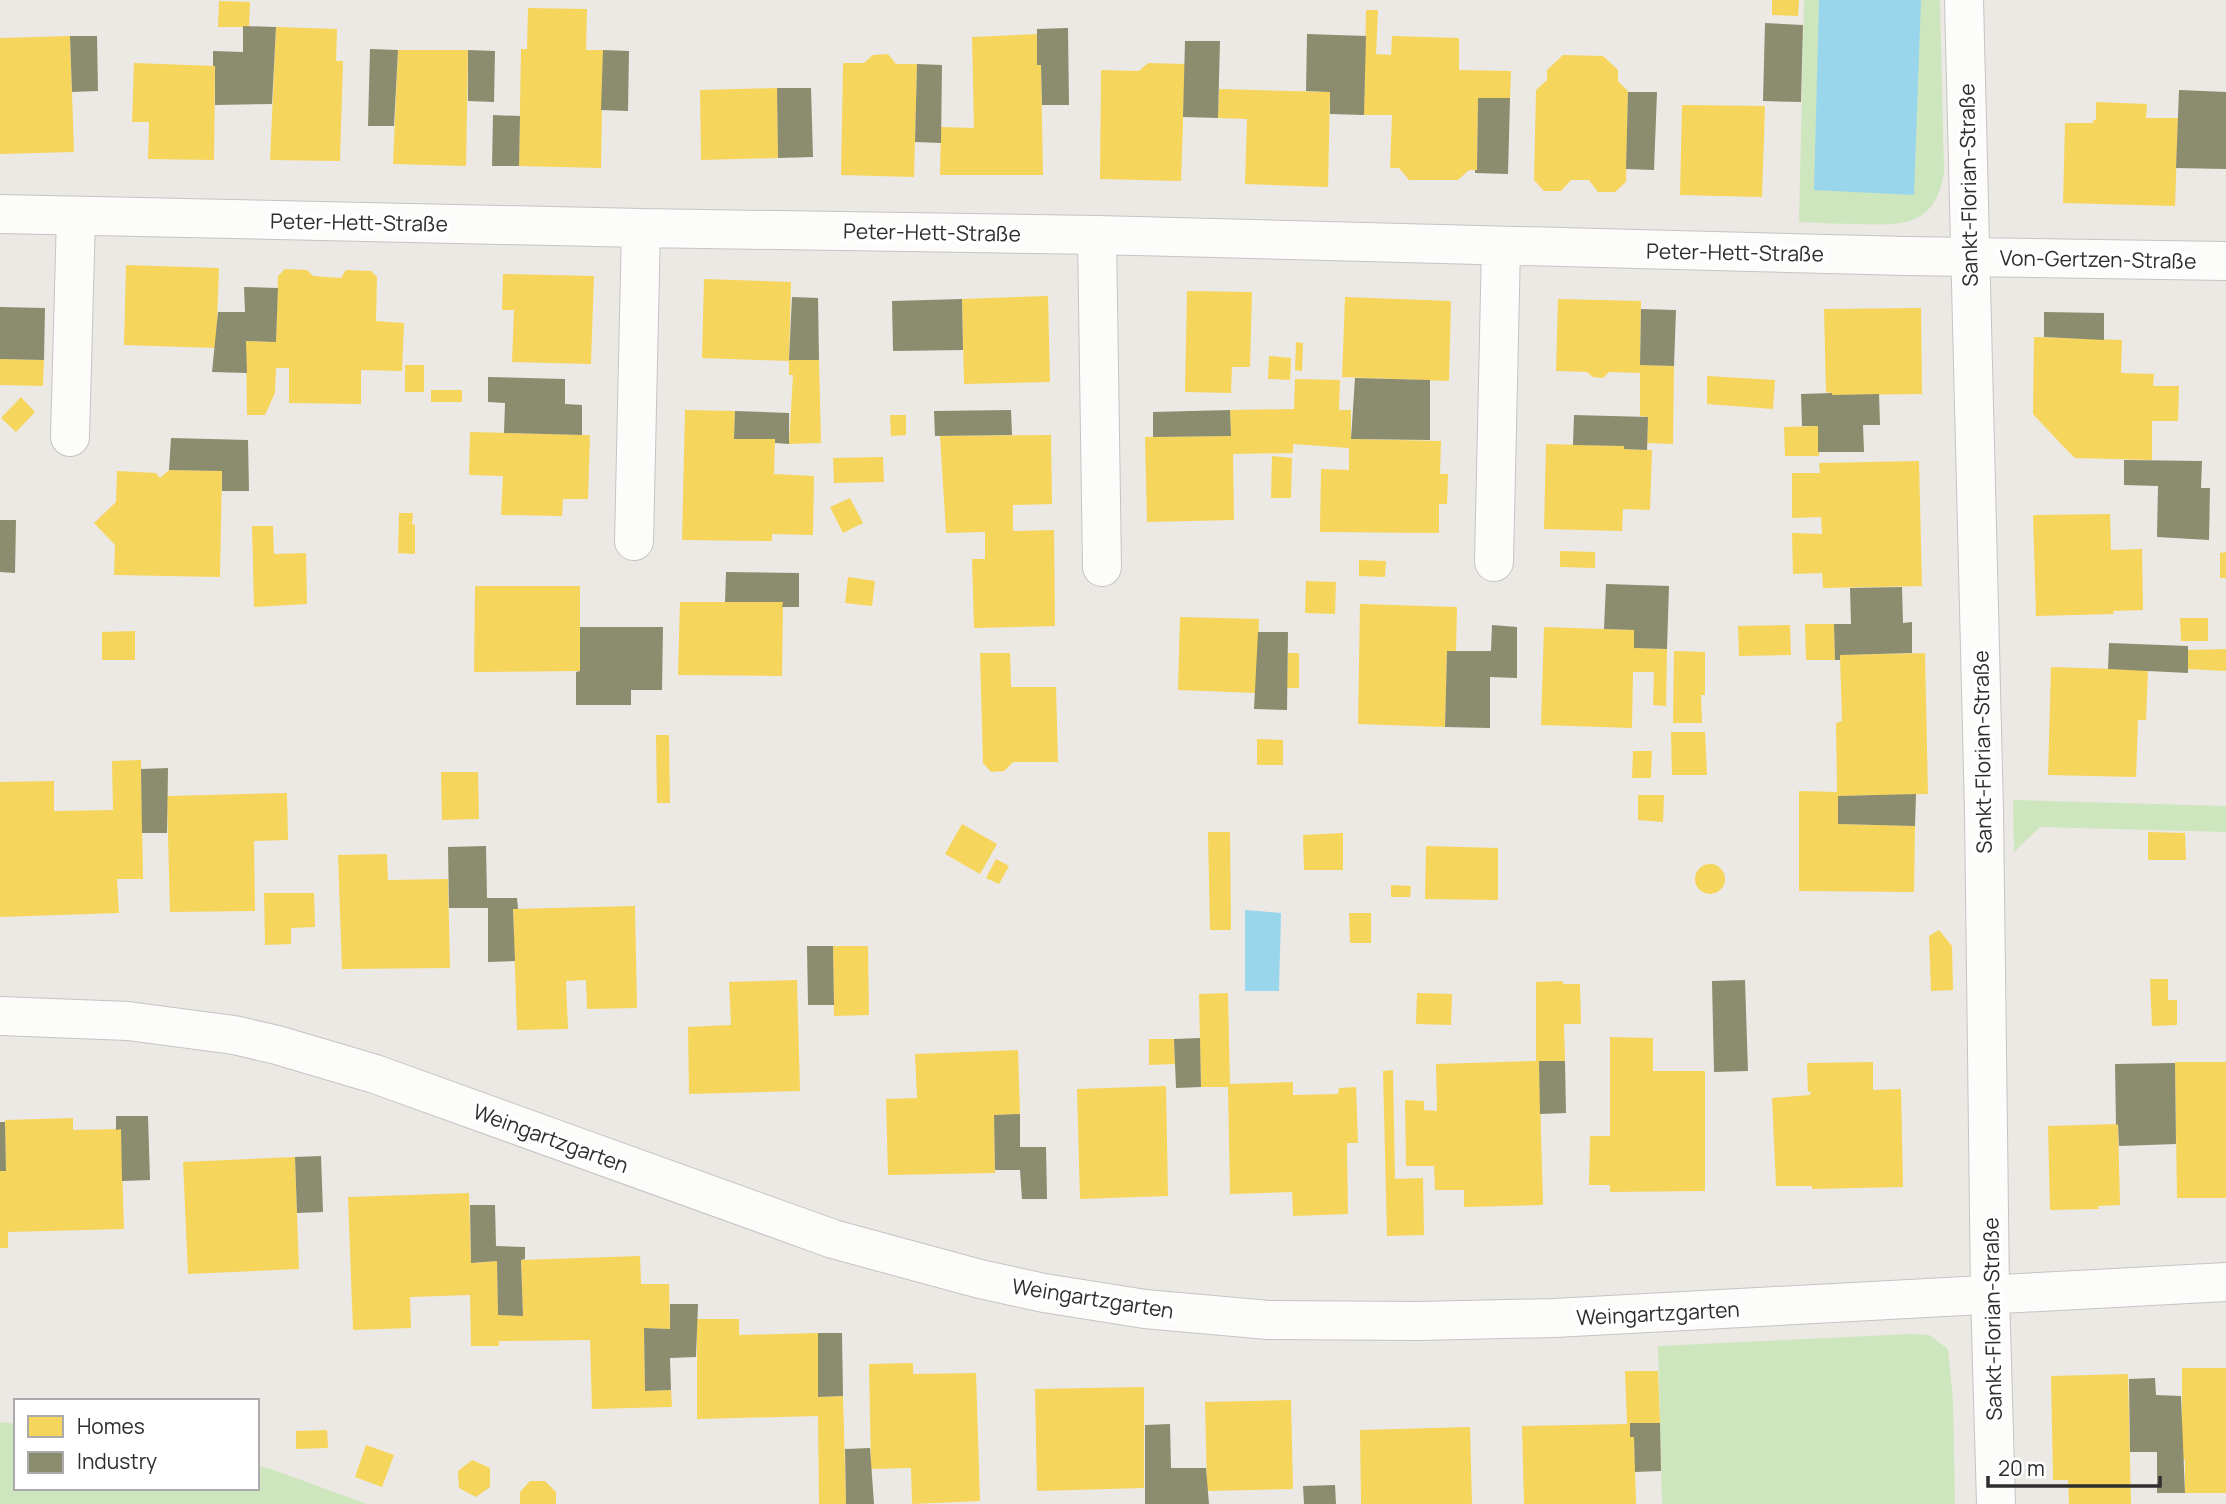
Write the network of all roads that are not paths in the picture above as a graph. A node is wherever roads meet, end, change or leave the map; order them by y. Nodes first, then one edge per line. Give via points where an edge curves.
1 (1964, 0) edge
2 (0, 214) edge
3 (76, 216) junction
4 (641, 228) junction
5 (1097, 235) junction
6 (1501, 246) junction
7 (1969, 258) junction
8 (2226, 261) edge
9 (70, 438) dead end
10 (634, 541) dead end
11 (1494, 562) dead end
12 (1102, 567) dead end
13 (0, 1016) edge
14 (2226, 1282) edge
15 (1990, 1293) junction
16 (1996, 1504) edge

1 - 7 street, Sankt-Florian-Straße
2 - 3 street, Peter-Hett-Straße
3 - 4 street, Peter-Hett-Straße
3 - 9 street
4 - 5 street, Peter-Hett-Straße
4 - 10 street
5 - 6 street, Peter-Hett-Straße
5 - 12 street
6 - 7 street, Peter-Hett-Straße
6 - 11 street
7 - 8 street, Von-Gertzen-Straße
7 - 15 street, Sankt-Florian-Straße via 1984,811
13 - 15 street, Weingartzgarten via 128,1021 277,1045 374,1074 833,1239 981,1279 1145,1309 1268,1320 1530,1319
14 - 15 street, Weingartzgarten
15 - 16 street, Sankt-Florian-Straße

